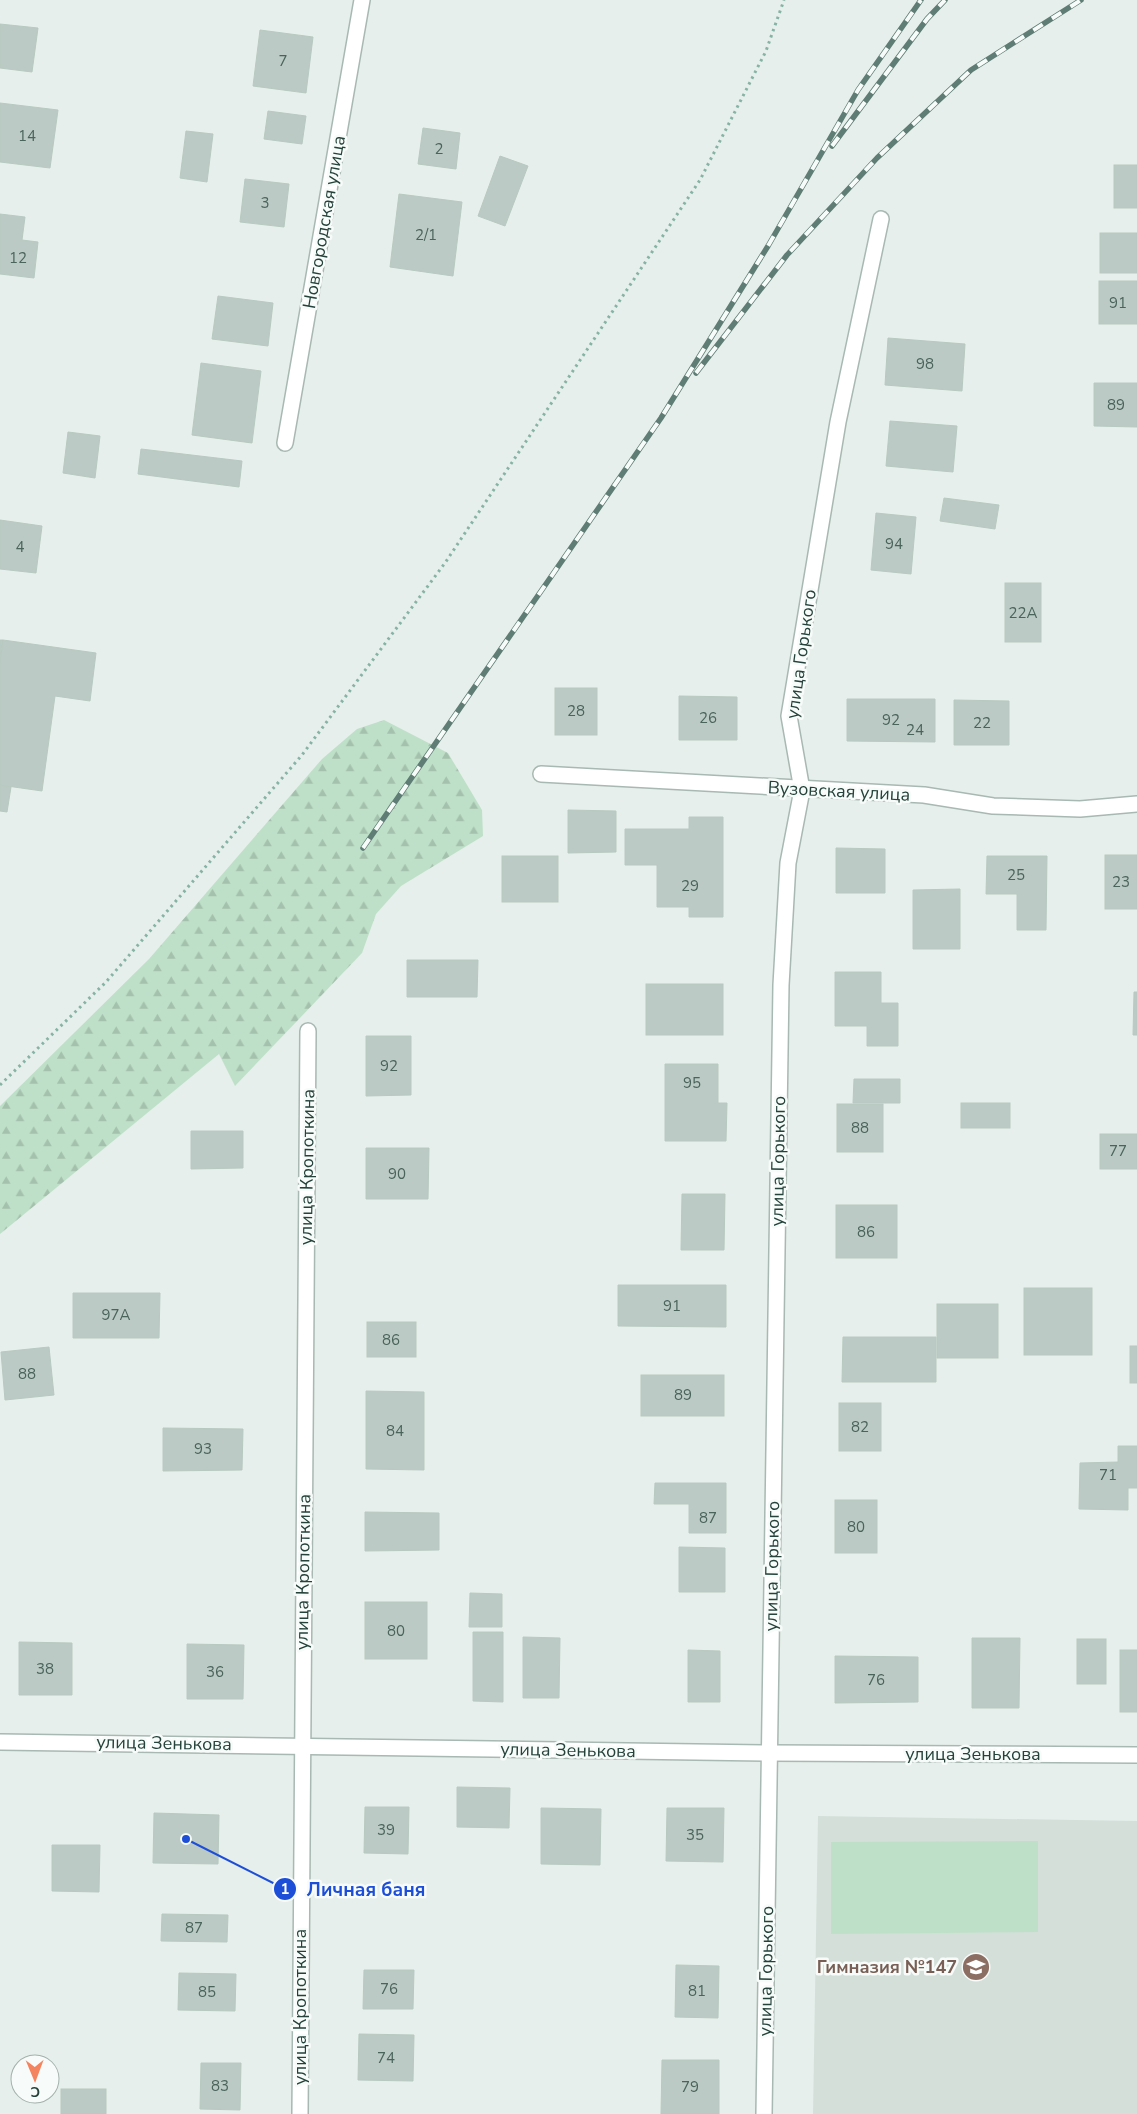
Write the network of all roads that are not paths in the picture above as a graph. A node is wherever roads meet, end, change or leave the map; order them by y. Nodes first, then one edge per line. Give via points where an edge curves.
1 (362, 0) edge
2 (881, 219) dead end
3 (286, 443) dead end
4 (541, 774) dead end
5 (802, 790) junction
6 (1137, 804) edge
7 (308, 1031) dead end
8 (0, 1742) edge
9 (302, 1745) junction
10 (769, 1753) junction
11 (1137, 1755) edge
12 (300, 2114) edge
13 (764, 2114) edge

1 - 3 street, Новгородская улица
2 - 5 street, улица Горького via 838,422 789,716
4 - 5 street, Вузовская улица
5 - 6 street, Вузовская улица via 924,795 994,806 1080,809
5 - 10 street, улица Горького via 788,863 781,985
7 - 9 street, улица Кропоткина
8 - 9 street, улица Зенькова
9 - 10 street, улица Зенькова
9 - 12 street, улица Кропоткина
10 - 11 street, улица Зенькова
10 - 13 street, улица Горького

